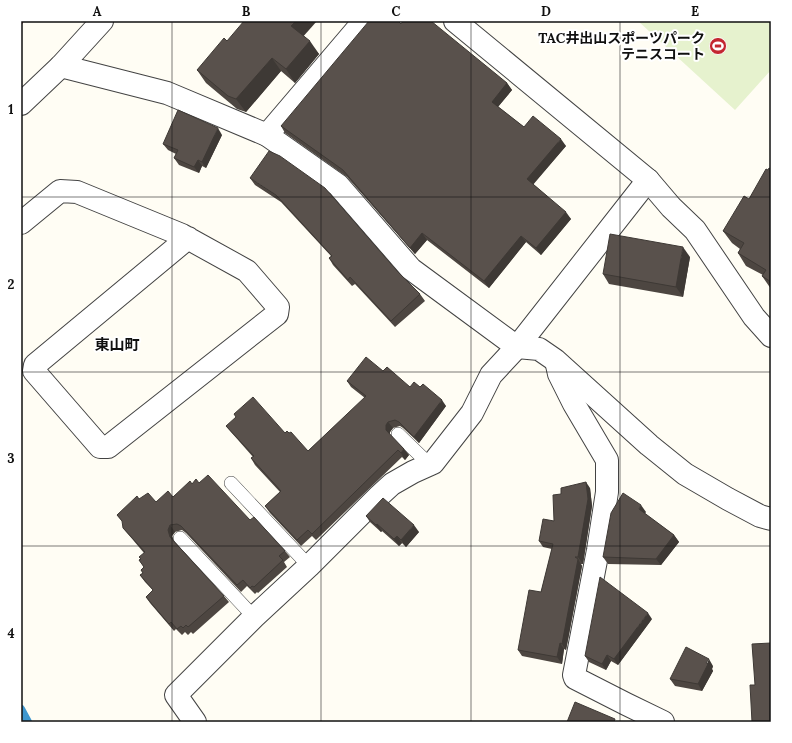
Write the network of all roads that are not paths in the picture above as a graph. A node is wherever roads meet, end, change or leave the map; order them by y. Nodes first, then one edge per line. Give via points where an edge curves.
1 (102, 21) edge
2 (364, 21) edge
3 (455, 21) edge
4 (61, 66) junction
5 (21, 104) edge
6 (267, 135) junction
7 (648, 180) junction
8 (21, 223) edge
9 (188, 238) junction
10 (771, 336) edge
11 (517, 346) junction
12 (555, 360) junction
13 (398, 434) edge
14 (429, 464) junction
15 (231, 483) dead end
16 (771, 519) edge
17 (180, 538) edge
18 (309, 566) junction
19 (254, 617) junction
20 (195, 722) edge
21 (664, 722) edge

1 - 4 street
2 - 6 street
3 - 7 street
4 - 5 street
4 - 6 street via 167,93
6 - 11 street via 338,185 411,269
7 - 10 street via 695,230 754,316
7 - 11 street
8 - 9 street via 60,191 77,192
9 - 9 street via 247,271 278,307 277,314 108,447 100,447 34,371 35,365
11 - 12 street via 539,349
11 - 14 street via 491,375 472,413
12 - 16 street via 685,474 760,516
12 - 21 street via 574,404 606,460 607,492 574,678
13 - 14 lane
14 - 18 street via 392,484
15 - 18 lane
17 - 19 lane
18 - 19 street
19 - 20 street via 176,695

